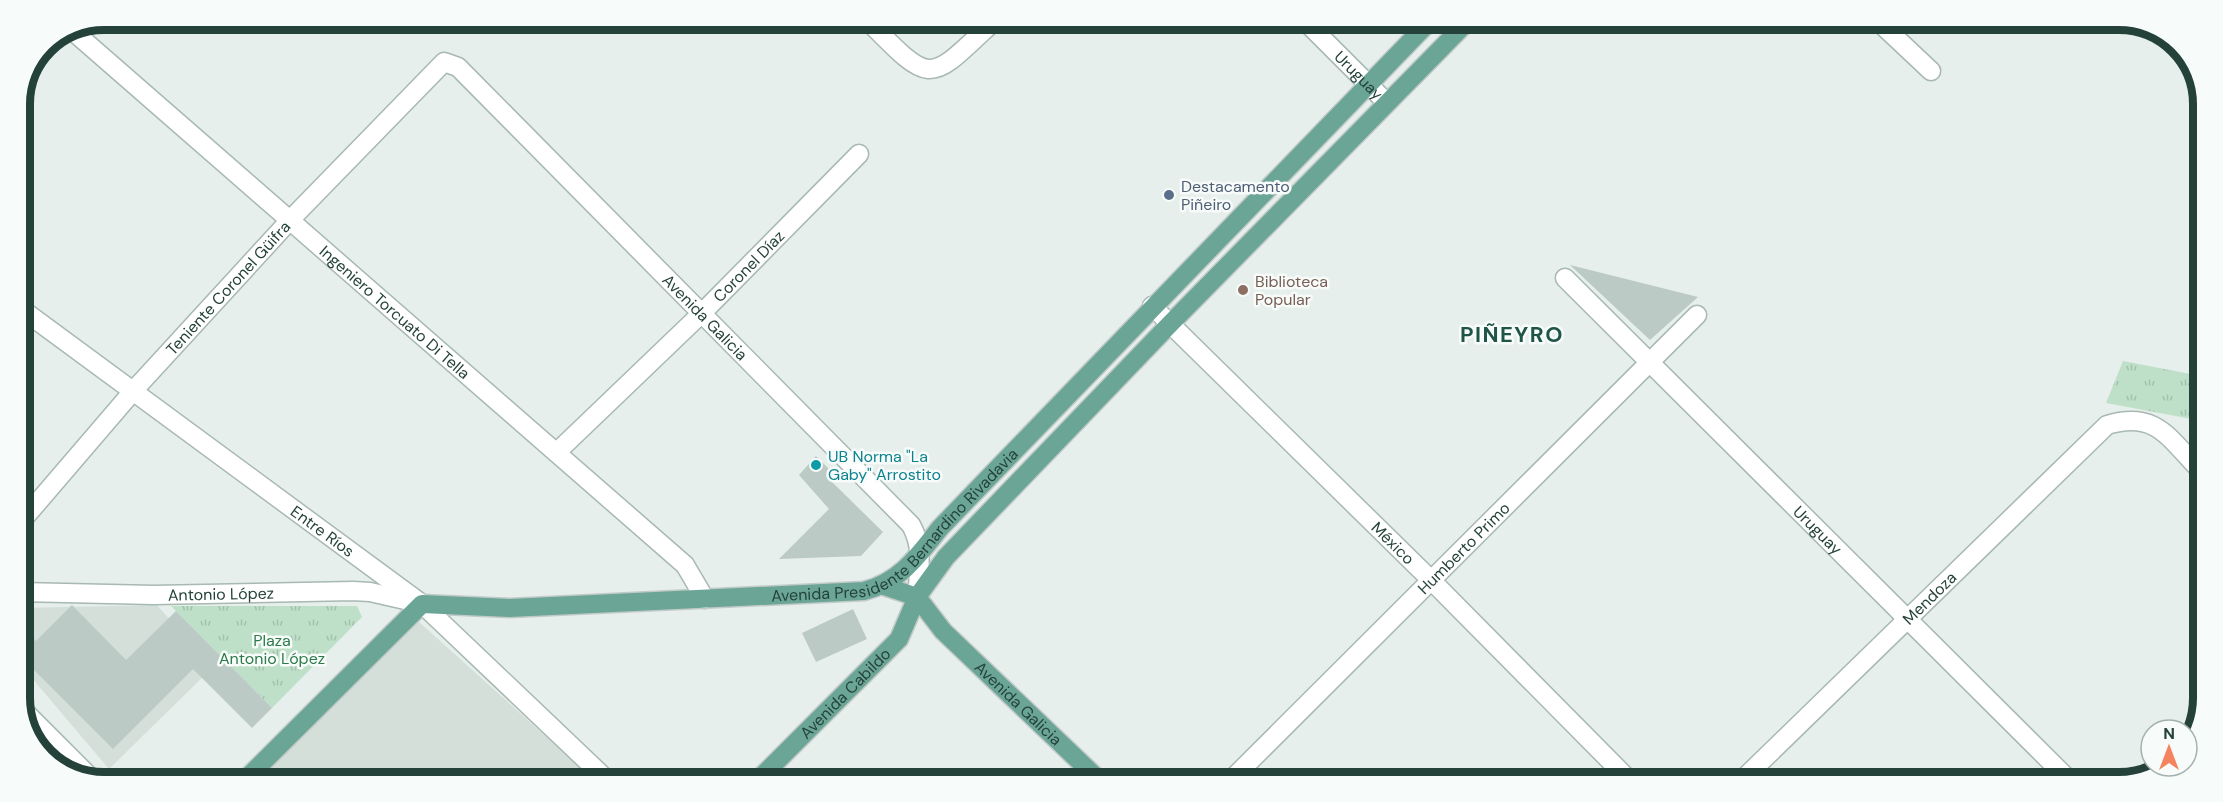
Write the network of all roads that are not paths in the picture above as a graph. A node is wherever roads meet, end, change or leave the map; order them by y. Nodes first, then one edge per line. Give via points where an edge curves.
1 (877, 30) edge
2 (985, 30) edge
3 (1314, 30) edge
4 (1421, 30) edge
5 (1459, 30) edge
6 (1887, 30) edge
7 (78, 35) edge
8 (444, 62) joint
9 (1931, 71) dead end
10 (1368, 85) junction
11 (1387, 103) junction
12 (859, 154) dead end
13 (291, 219) junction
14 (1565, 278) dead end
15 (1152, 306) junction
16 (702, 313) junction
17 (30, 315) edge
18 (1697, 315) dead end
19 (1170, 324) junction
20 (1650, 365) junction
21 (134, 390) junction
22 (557, 452) junction
23 (2193, 463) edge
24 (30, 511) edge
25 (920, 554) junction
26 (1430, 579) junction
27 (884, 586) junction
28 (30, 592) edge
29 (917, 597) junction
30 (705, 599) junction
31 (422, 604) junction
32 (1908, 618) junction
33 (34, 721) edge
34 (81, 768) edge
35 (253, 772) edge
36 (599, 772) edge
37 (766, 772) edge
38 (1091, 772) edge
39 (1239, 772) edge
40 (1620, 772) edge
41 (1750, 772) edge
42 (2061, 772) edge

1 - 2 street via 906,59 927,70 938,70 950,63
3 - 10 street, Uruguay
4 - 10 main road, Avenida Presidente Bernardino Rivadavia
5 - 11 main road, Avenida Presidente Bernardino Rivadavia
6 - 9 street
7 - 13 street, Ingeniero Torcuato Di Tella
8 - 13 street, Teniente Coronel Güifra
8 - 16 street, Avenida Galicia via 458,67
10 - 11 street, Uruguay
10 - 15 main road, Avenida Presidente Bernardino Rivadavia
11 - 19 main road, Avenida Presidente Bernardino Rivadavia
12 - 16 street, Coronel Díaz
13 - 21 street, Teniente Coronel Güifra
13 - 22 street, Ingeniero Torcuato Di Tella
14 - 20 street, Uruguay
15 - 19 street, México
15 - 25 main road, Avenida Presidente Bernardino Rivadavia via 940,528
16 - 22 street, Coronel Díaz
16 - 25 street, Avenida Galicia via 911,525
17 - 21 street, Entre Ríos
18 - 20 street, Humberto Primo
19 - 26 street, México
19 - 29 main road, Avenida Presidente Bernardino Rivadavia via 946,557
20 - 26 street, Humberto Primo
20 - 32 street, Uruguay
21 - 24 street, Teniente Coronel Güifra
21 - 31 street, Entre Ríos
22 - 30 street, Ingeniero Torcuato Di Tella via 685,565
23 - 32 street, Mendoza via 2155,425 2138,419 2108,425
25 - 27 main road, Avenida Presidente Bernardino Rivadavia
25 - 29 street, Avenida Galicia
26 - 39 street, Humberto Primo
26 - 40 street, México
27 - 29 main road
27 - 30 main road, Avenida Presidente Bernardino Rivadavia via 864,591
28 - 31 street, Antonio López via 154,595 353,591
29 - 37 main road, Avenida Cabildo via 900,639
29 - 38 main road, Avenida Galicia via 944,631
30 - 31 main road, Avenida Presidente Bernardino Rivadavia via 510,608
31 - 35 main road
31 - 36 street, Entre Ríos
32 - 41 street, Mendoza
32 - 42 street, Uruguay
33 - 34 street

